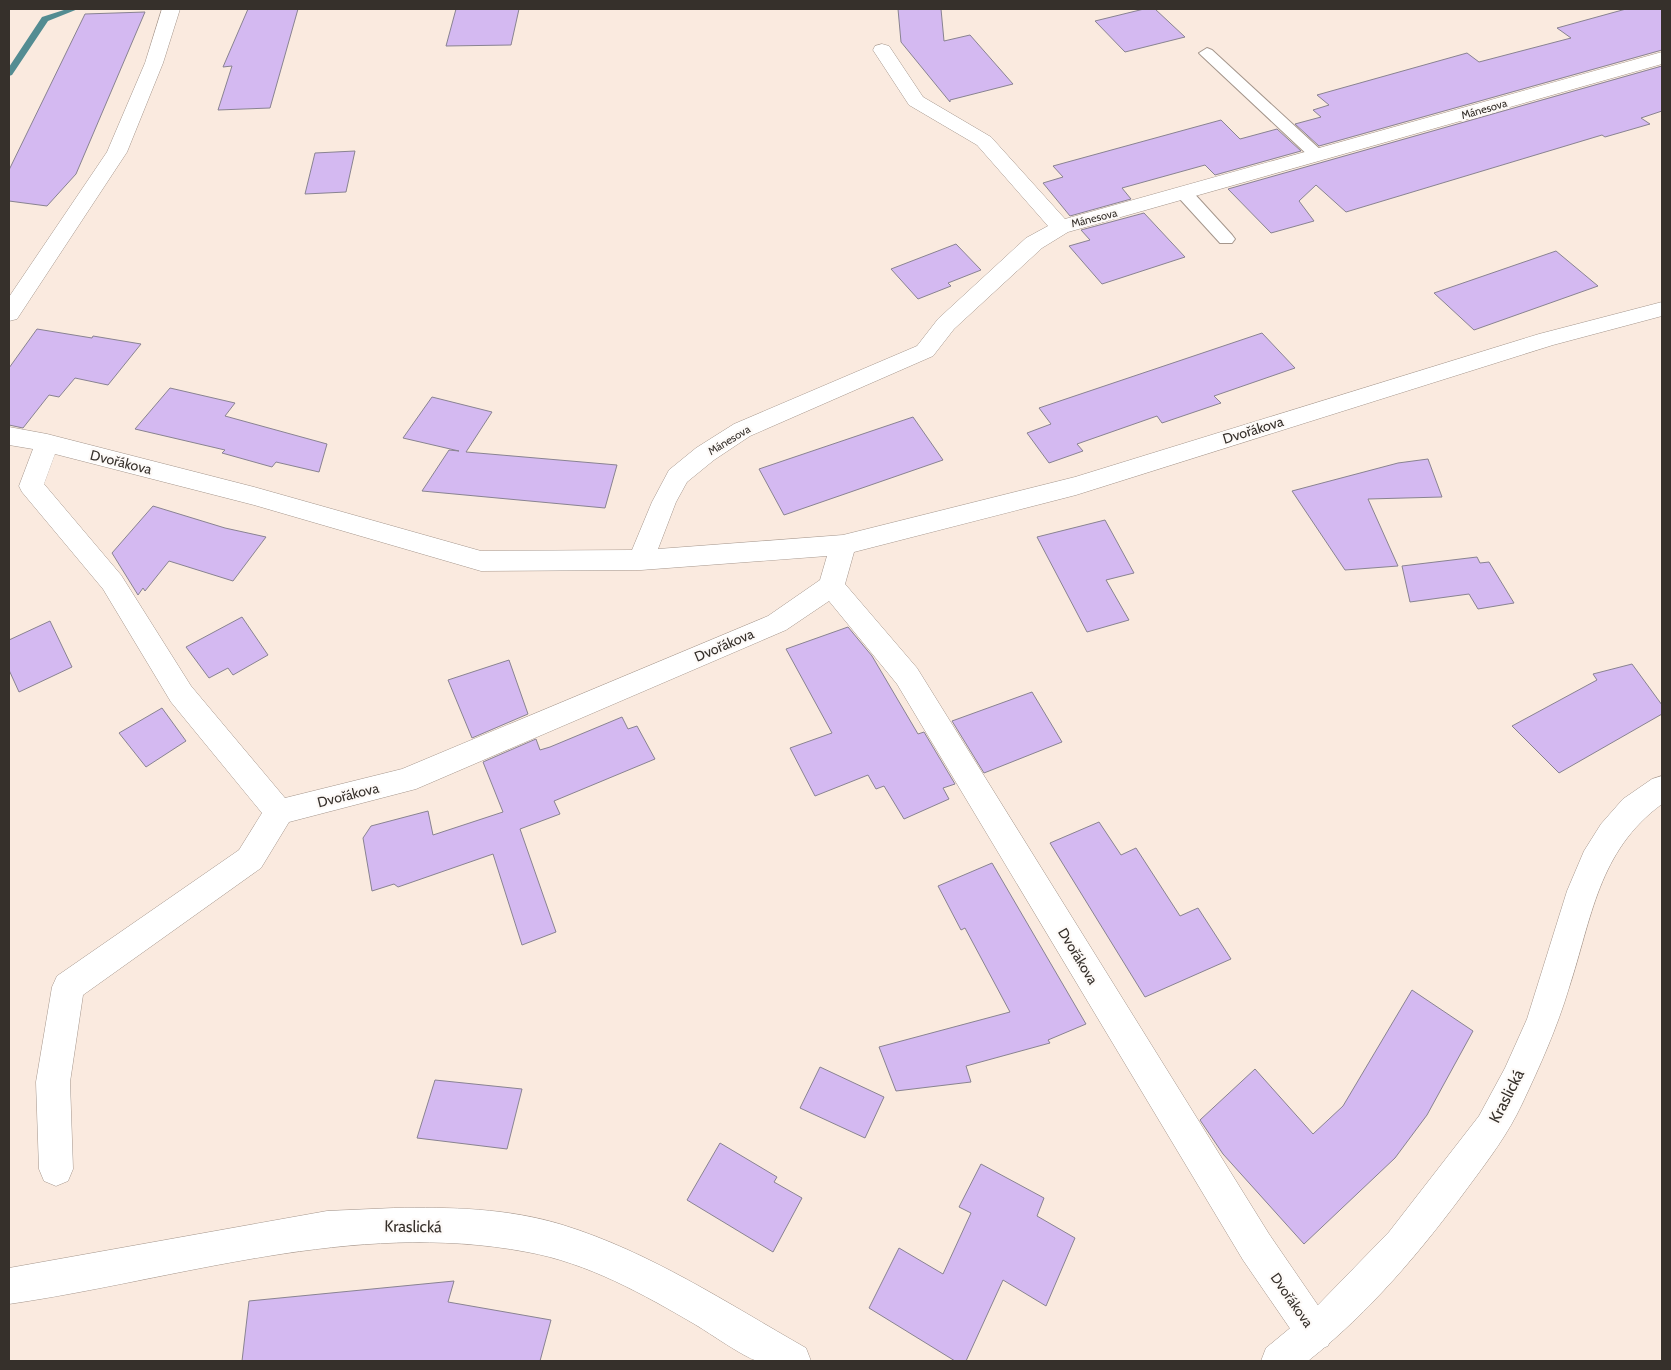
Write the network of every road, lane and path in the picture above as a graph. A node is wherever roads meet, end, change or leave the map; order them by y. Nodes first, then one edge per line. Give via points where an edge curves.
1 (171, 9) edge
2 (882, 50) dead end
3 (1207, 53) dead end
4 (1662, 58) edge
5 (1318, 156) junction
6 (1184, 194) junction
7 (1061, 227) junction
8 (1226, 239) dead end
9 (1662, 309) edge
10 (9, 314) edge
11 (9, 436) edge
12 (47, 444) junction
13 (843, 545) junction
14 (641, 560) junction
15 (831, 586) junction
16 (1662, 788) edge
17 (279, 812) junction
18 (56, 1169) dead end
19 (9, 1286) edge
20 (1315, 1334) junction
21 (793, 1361) edge
22 (1278, 1361) edge

1 - 10 street via 154,63 117,152
2 - 7 street via 916,101 984,141
3 - 5 lane
4 - 5 street, Mánesova
5 - 6 street, Mánesova
6 - 7 street, Mánesova
6 - 8 lane
7 - 14 street, Mánesova via 1034,243 946,324 925,351 742,430 705,454 678,476
9 - 13 street, Dvořákova via 1547,339 1076,486
11 - 12 street, Dvořákova
12 - 14 street, Dvořákova via 254,496 481,561
12 - 17 street via 30,486 112,582 181,694
13 - 14 street, Dvořákova
13 - 15 street
15 - 17 street, Dvořákova via 777,623 406,780
15 - 20 street, Dvořákova via 906,676 1256,1247
16 - 20 street, Kraslická via 1627,814 1592,863 1543,1019 1498,1117 1381,1268
17 - 18 street via 250,859 68,987 53,1082
19 - 21 street, Kraslická via 327,1229 395,1225 482,1228 535,1236 592,1253 646,1278
20 - 22 street, Kraslická

